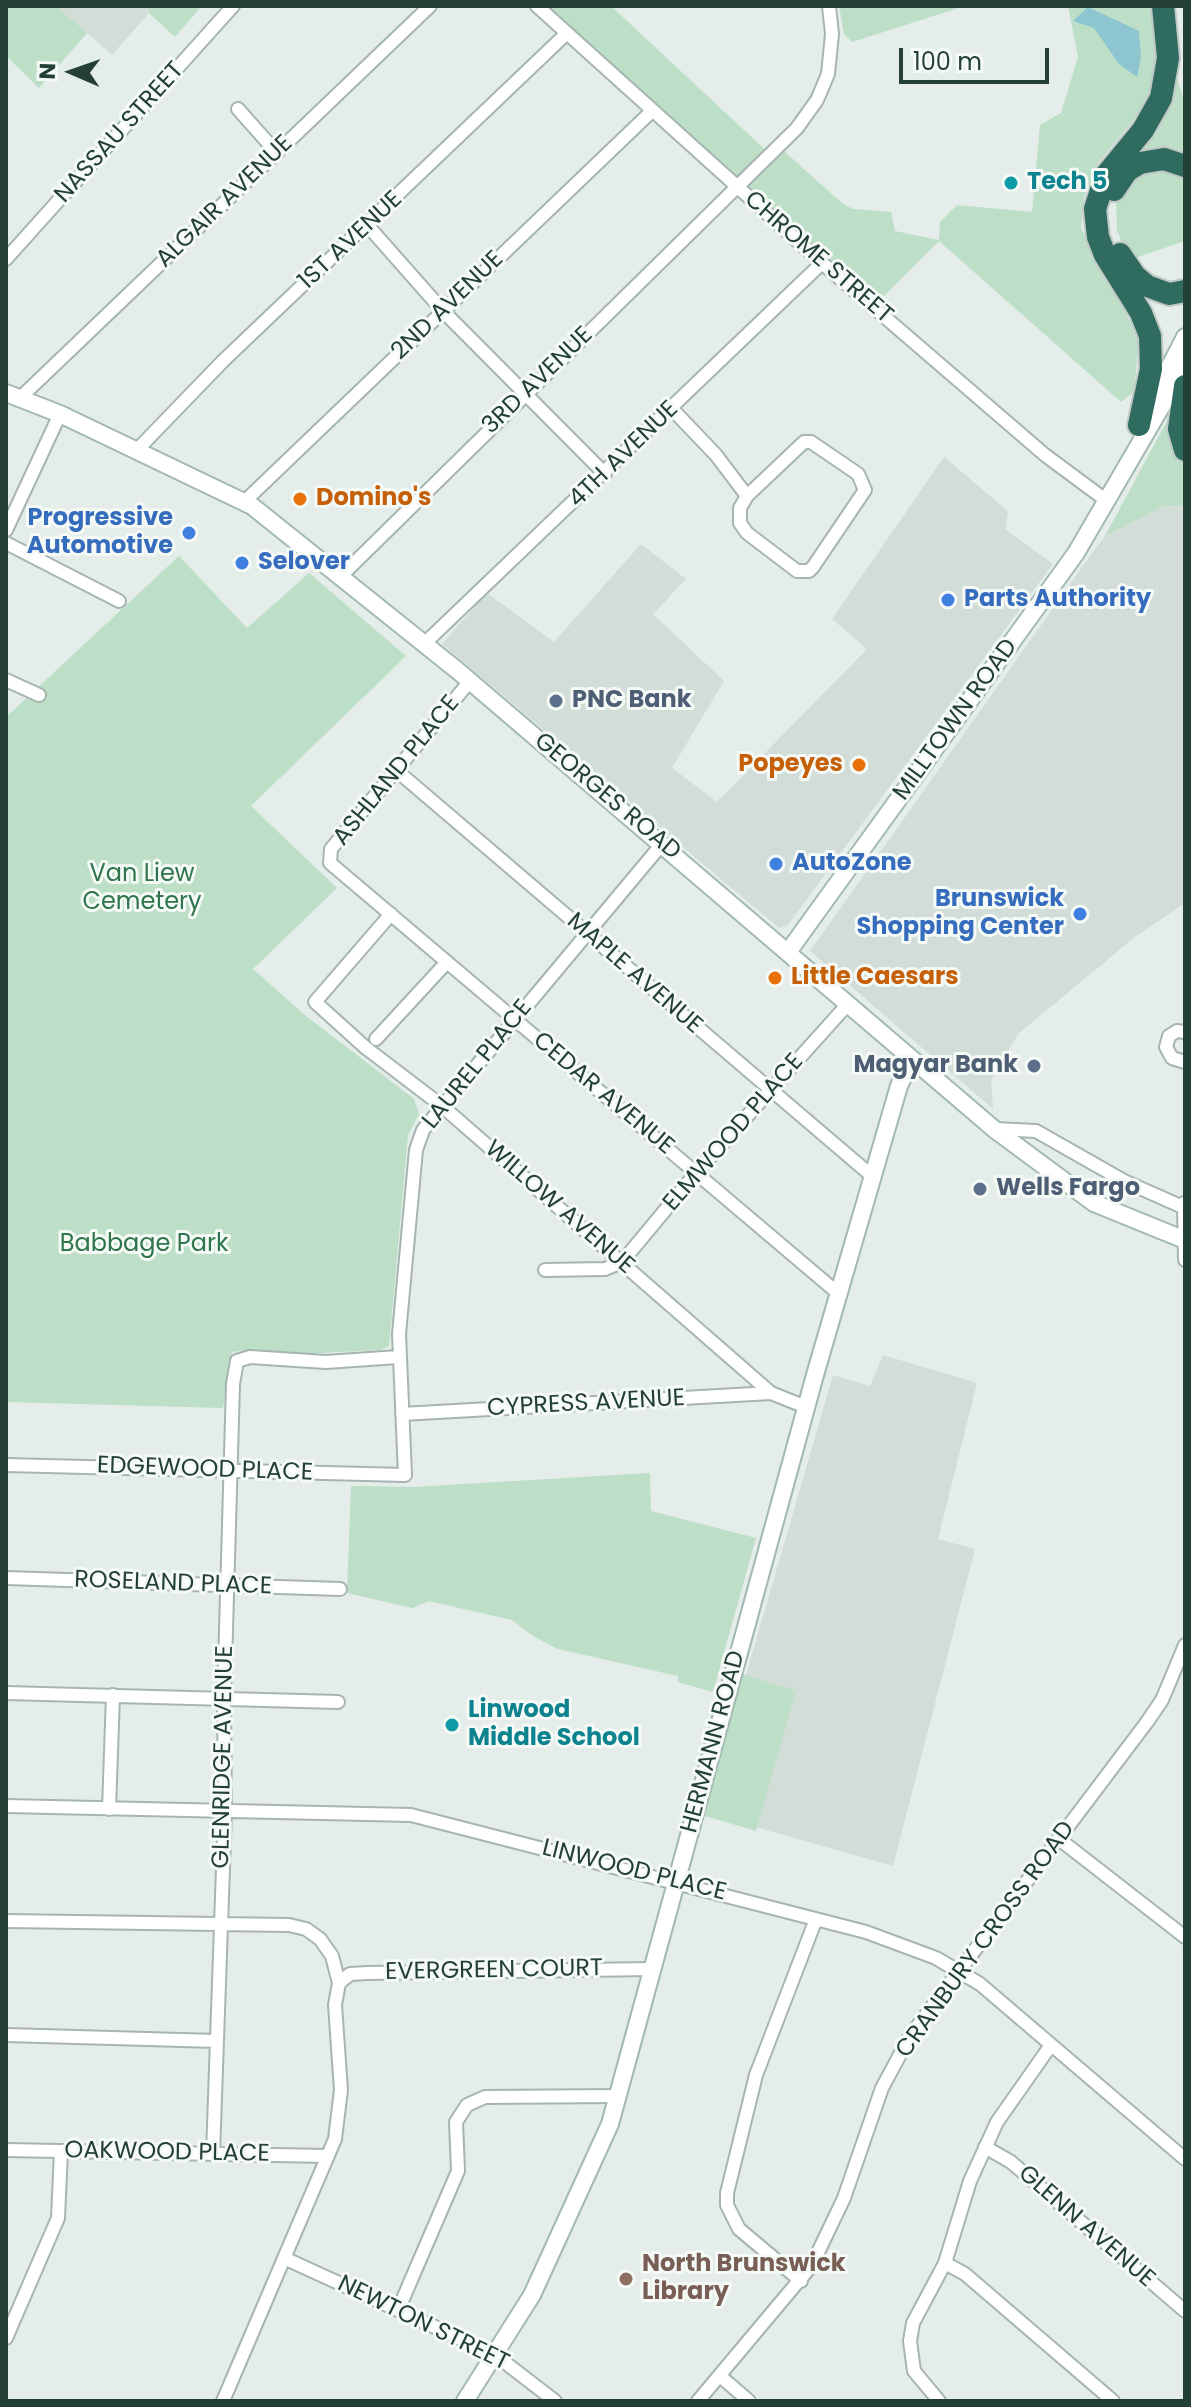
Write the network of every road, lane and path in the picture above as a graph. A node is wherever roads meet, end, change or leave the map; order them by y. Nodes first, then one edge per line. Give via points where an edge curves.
1 (233, 6) edge
2 (430, 6) edge
3 (537, 6) edge
4 (829, 6) edge
5 (1163, 6) edge
6 (1173, 6) edge
7 (567, 33) junction
8 (1185, 44) edge
9 (238, 109) dead end
10 (652, 111) junction
11 (277, 153) junction
12 (1185, 166) edge
13 (739, 188) junction
14 (368, 226) junction
15 (6, 259) edge
16 (822, 263) junction
17 (1185, 291) edge
18 (443, 311) junction
19 (1185, 337) edge
20 (1185, 366) edge
21 (1185, 386) edge
22 (525, 393) junction
23 (13, 395) edge
24 (672, 409) junction
25 (60, 414) junction
26 (1139, 425) junction
27 (137, 450) junction
28 (1185, 450) edge
29 (605, 474) junction
30 (1117, 482) junction
31 (747, 496) junction
32 (1107, 501) junction
33 (244, 502) junction
34 (6, 530) edge
35 (6, 543) edge
36 (340, 577) junction
37 (119, 601) dead end
38 (424, 644) junction
39 (6, 680) edge
40 (470, 681) junction
41 (39, 695) dead end
42 (396, 770) junction
43 (662, 844) junction
44 (330, 863) joint
45 (391, 914) junction
46 (587, 933) junction
47 (788, 952) junction
48 (447, 962) junction
49 (847, 1005) junction
50 (515, 1019) junction
51 (1185, 1032) edge
52 (376, 1039) dead end
53 (911, 1060) junction
54 (1185, 1062) edge
55 (770, 1090) junction
56 (442, 1106) junction
57 (994, 1129) junction
58 (696, 1173) junction
59 (872, 1176) junction
60 (1184, 1206) edge
61 (1184, 1238) edge
62 (1185, 1260) edge
63 (622, 1262) junction
64 (545, 1270) dead end
65 (839, 1294) junction
66 (398, 1357) junction
67 (771, 1393) junction
68 (806, 1407) junction
69 (402, 1414) junction
70 (6, 1465) edge
71 (231, 1471) junction
72 (405, 1475) joint
73 (6, 1578) edge
74 (227, 1586) junction
75 (340, 1589) dead end
76 (1185, 1645) edge
77 (1180, 1677) edge
78 (6, 1693) edge
79 (113, 1695) junction
80 (224, 1700) junction
81 (338, 1702) dead end
82 (6, 1806) edge
83 (109, 1809) junction
84 (225, 1811) junction
85 (1059, 1839) junction
86 (676, 1881) junction
87 (816, 1919) junction
88 (6, 1921) edge
89 (221, 1925) junction
90 (1185, 1937) edge
91 (653, 1969) junction
92 (960, 1970) junction
93 (339, 1983) junction
94 (6, 2035) edge
95 (217, 2041) junction
96 (1051, 2045) junction
97 (619, 2096) junction
98 (985, 2147) junction
99 (6, 2150) edge
100 (61, 2151) junction
101 (213, 2154) junction
102 (328, 2156) junction
103 (1185, 2159) edge
104 (284, 2258) junction
105 (945, 2263) junction
106 (801, 2281) junction
107 (399, 2308) junction
108 (1185, 2311) edge
109 (6, 2338) edge
110 (494, 2354) junction
111 (720, 2376) junction
112 (223, 2401) edge
113 (465, 2401) edge
114 (555, 2401) edge
115 (698, 2401) edge
116 (749, 2401) edge
117 (939, 2401) edge
118 (1113, 2401) edge

1 - 15 street, NASSAU STREET
2 - 11 street, ALGAIR AVENUE
3 - 7 street, CHROME STREET
4 - 13 street, 3RD AVENUE via 831,56 821,92 797,128
5 - 26 highway via 1168,58 1161,98 1106,175 1095,209 1105,255 1150,336 1151,369
6 - 8 highway
7 - 10 street, CHROME STREET
7 - 14 street, 1ST AVENUE
9 - 11 street
10 - 13 street, CHROME STREET
10 - 18 street, 2ND AVENUE
11 - 23 street, ALGAIR AVENUE
12 - 17 highway via 1156,159 1132,167 1115,186 1110,218 1118,252 1135,276 1155,290
13 - 16 street, CHROME STREET
13 - 22 street, 3RD AVENUE
14 - 18 street
14 - 27 street, 1ST AVENUE via 223,361
16 - 24 street, 4TH AVENUE
16 - 32 street, CHROME STREET via 1045,455
18 - 22 street
18 - 33 street, 2ND AVENUE
19 - 26 street, MILLTOWN ROAD
20 - 30 street, MILLTOWN ROAD
21 - 28 highway via 1179,429
22 - 29 street
22 - 36 street, 3RD AVENUE
23 - 25 street, GEORGES ROAD
24 - 29 street, 4TH AVENUE
24 - 31 street
25 - 27 street, GEORGES ROAD
25 - 34 street
26 - 30 street, MILLTOWN ROAD
27 - 33 street, GEORGES ROAD
29 - 38 street, 4TH AVENUE
30 - 32 street, MILLTOWN ROAD
31 - 31 street via 804,442 858,474 865,490 813,567 802,573 747,533 740,523
32 - 47 street, MILLTOWN ROAD via 1068,565
33 - 36 street, GEORGES ROAD
35 - 37 street
36 - 38 street, GEORGES ROAD
38 - 40 street, GEORGES ROAD
39 - 41 street
40 - 42 street, ASHLAND PLACE
40 - 43 street, GEORGES ROAD
42 - 44 street, ASHLAND PLACE via 331,849
42 - 46 street, MAPLE AVENUE
43 - 46 street, LAUREL PLACE
43 - 47 street, GEORGES ROAD
44 - 45 street, CEDAR AVENUE
45 - 48 street, CEDAR AVENUE
45 - 56 street, WILLOW AVENUE via 315,1002
46 - 50 street, LAUREL PLACE
46 - 55 street, MAPLE AVENUE
47 - 49 street, GEORGES ROAD
48 - 50 street, CEDAR AVENUE
48 - 52 street
49 - 53 street, GEORGES ROAD
49 - 55 street, ELMWOOD PLACE
50 - 56 street, LAUREL PLACE
50 - 58 street, CEDAR AVENUE
51 - 54 street via 1169,1036 1166,1047 1172,1058
53 - 57 street, GEORGES ROAD
53 - 59 street, HERMANN ROAD
55 - 58 street, ELMWOOD PLACE
55 - 59 street, MAPLE AVENUE
56 - 63 street, WILLOW AVENUE
56 - 66 street, LAUREL PLACE via 423,1130 416,1150
57 - 60 street via 1036,1131 1124,1181
57 - 61 street, GEORGES ROAD via 1094,1203
58 - 63 street, ELMWOOD PLACE
58 - 65 street, CEDAR AVENUE
59 - 65 street, HERMANN ROAD
60 - 61 street
61 - 62 street
63 - 64 street via 605,1269
63 - 67 street, WILLOW AVENUE
65 - 68 street, HERMANN ROAD
66 - 69 street, LAUREL PLACE
66 - 71 street, GLENRIDGE AVENUE via 237,1361
67 - 68 street, WILLOW AVENUE
67 - 69 street, CYPRESS AVENUE
68 - 86 street, HERMANN ROAD
69 - 72 street, LAUREL PLACE
70 - 71 street, EDGEWOOD PLACE
71 - 72 street, EDGEWOOD PLACE
71 - 74 street, GLENRIDGE AVENUE
73 - 74 street, ROSELAND PLACE
74 - 75 street, ROSELAND PLACE
74 - 80 street, GLENRIDGE AVENUE
76 - 77 street, CRANBURY CROSS ROAD
77 - 85 street, CRANBURY CROSS ROAD
78 - 79 street
79 - 80 street
79 - 83 street
80 - 81 street
80 - 84 street, GLENRIDGE AVENUE
82 - 83 street, LINWOOD PLACE
83 - 84 street, LINWOOD PLACE
84 - 86 street, LINWOOD PLACE via 411,1815
84 - 89 street, GLENRIDGE AVENUE
85 - 90 street
85 - 92 street, CRANBURY CROSS ROAD
86 - 87 street, LINWOOD PLACE
86 - 91 street, HERMANN ROAD
87 - 92 street, LINWOOD PLACE via 902,1943
87 - 106 street via 756,2075 727,2193 739,2229
88 - 89 street
89 - 93 street via 306,1929 332,1956
89 - 95 street, GLENRIDGE AVENUE
91 - 93 street, EVERGREEN COURT via 367,1973 350,1974
91 - 97 street, HERMANN ROAD
92 - 96 street, LINWOOD PLACE
92 - 106 street, CRANBURY CROSS ROAD via 910,2036 882,2088 844,2198
93 - 102 street via 335,2005 341,2090
94 - 95 street
95 - 101 street, GLENRIDGE AVENUE
96 - 98 street via 1009,2100
96 - 103 street, LINWOOD PLACE
97 - 107 street via 485,2097 467,2105 456,2122 458,2171
97 - 110 street, HERMANN ROAD via 537,2285
98 - 105 street
98 - 108 street, GLENN AVENUE via 1011,2162
99 - 100 street, OAKWOOD PLACE
100 - 101 street, OAKWOOD PLACE
100 - 109 street via 58,2218
101 - 102 street, OAKWOOD PLACE
102 - 104 street
104 - 107 street, NEWTON STREET
104 - 112 street
105 - 117 street via 913,2323 911,2357 922,2384
105 - 118 street via 965,2274
106 - 111 street, CRANBURY CROSS ROAD
107 - 110 street, NEWTON STREET
110 - 113 street, HERMANN ROAD
110 - 114 street, NEWTON STREET
111 - 115 street, CRANBURY CROSS ROAD
111 - 116 street

